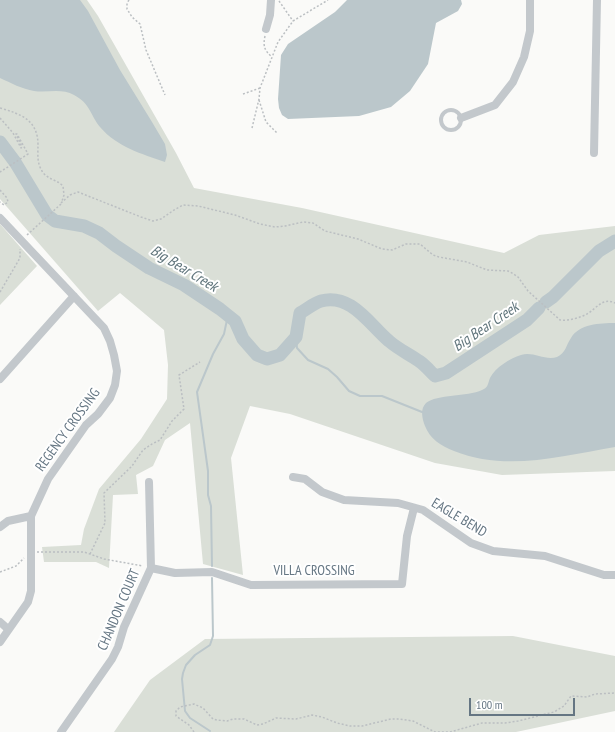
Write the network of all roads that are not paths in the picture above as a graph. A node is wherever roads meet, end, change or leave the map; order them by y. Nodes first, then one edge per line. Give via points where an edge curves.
1 (271, 0) edge
2 (530, 0) edge
3 (597, 0) edge
4 (266, 29) road end
5 (461, 118) junction
6 (594, 153) dead end
7 (0, 218) edge
8 (74, 296) junction
9 (0, 378) edge
10 (293, 477) dead end
11 (149, 482) dead end
12 (414, 508) junction
13 (30, 516) junction
14 (0, 526) edge
15 (151, 568) junction
16 (615, 575) edge
17 (0, 622) edge
18 (8, 629) junction
19 (0, 642) edge
20 (61, 732) edge

1 - 4 street
2 - 5 street via 530,31 524,57 514,82 495,105
3 - 6 street
5 - 5 lane via 454,111 448,111 443,115 444,128 452,130 458,127
7 - 8 street, REGENCY CROSSING
8 - 9 street
8 - 13 street, REGENCY CROSSING via 104,328 110,341 117,371 115,385 110,398 98,414 86,424 48,478
10 - 12 street, EAGLE BEND via 305,478 322,492 344,500 398,503
11 - 15 street, CHANDON COURT
12 - 15 street, VILLA CROSSING via 407,536 402,584 251,585 212,572 175,573
12 - 16 street, EAGLE BEND via 423,510 471,543 493,551 545,556 604,576
13 - 14 street via 8,521
13 - 18 street, REGENCY CROSSING via 31,591 28,602
15 - 20 street, CHANDON COURT via 112,659
17 - 18 street
18 - 19 street, REGENCY CROSSING

